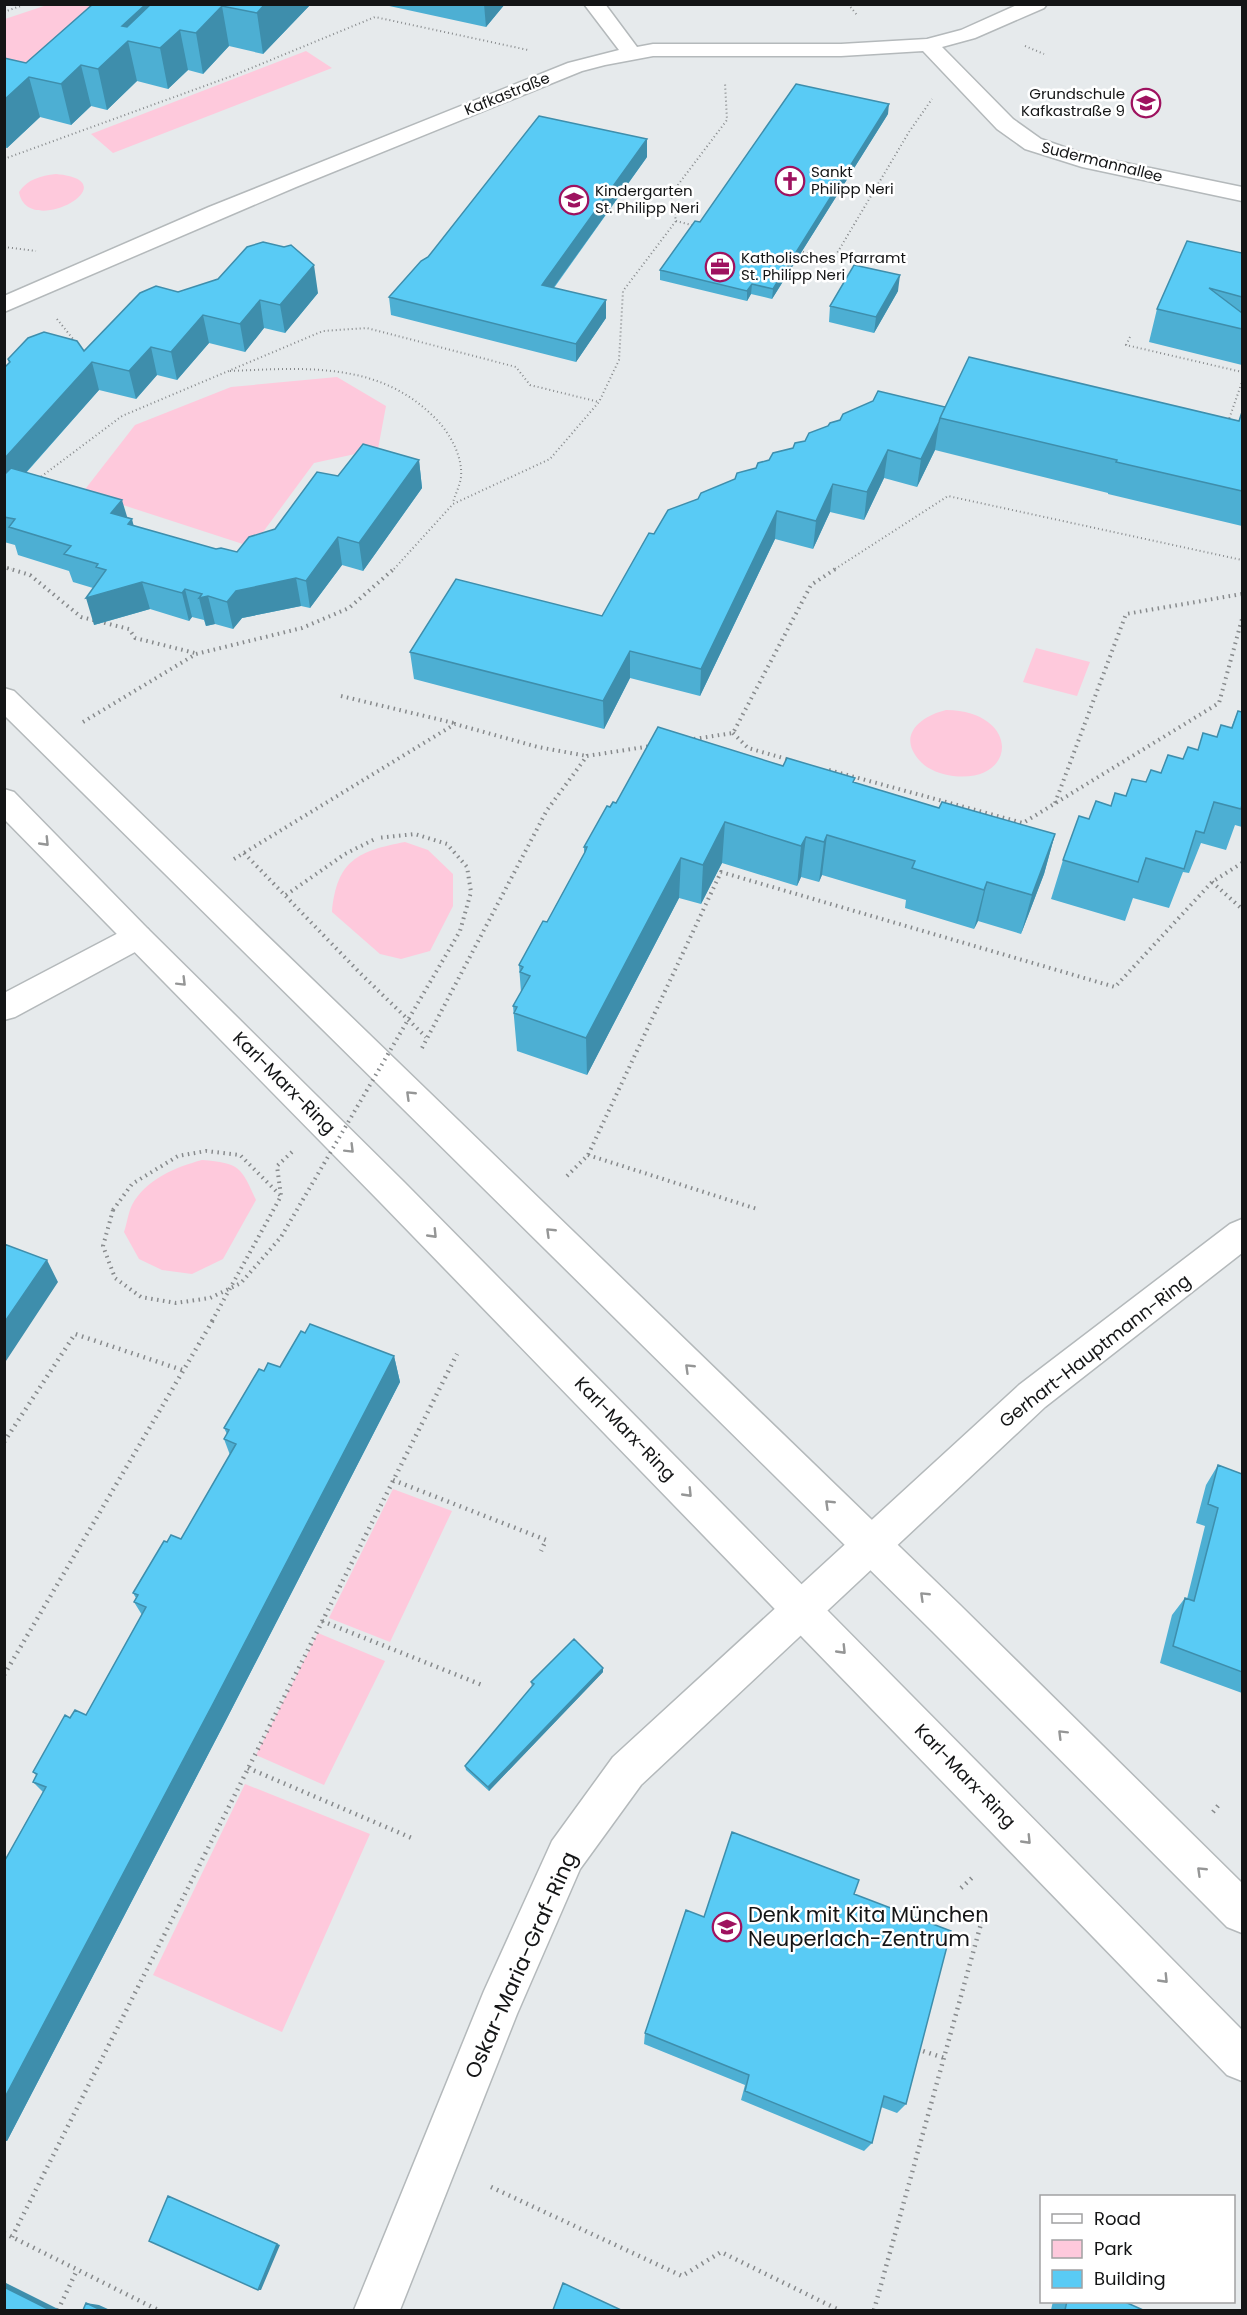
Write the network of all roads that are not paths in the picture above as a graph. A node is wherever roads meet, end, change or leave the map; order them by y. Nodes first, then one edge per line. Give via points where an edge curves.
1 (594, 4) edge
2 (1036, 4) edge
3 (928, 45) junction
4 (631, 52) junction
5 (1242, 194) edge
6 (4, 305) edge
7 (4, 698) edge
8 (4, 800) edge
9 (137, 937) junction
10 (4, 1008) edge
11 (1242, 1234) edge
12 (871, 1545) junction
13 (801, 1608) junction
14 (1242, 1912) edge
15 (1242, 2060) edge
16 (377, 2310) edge

1 - 4 street
2 - 3 street, Kafkastraße via 968,34
3 - 4 street, Kafkastraße
3 - 5 street, Sudermannallee via 1005,123 1033,144 1082,160
4 - 6 street, Kafkastraße via 588,63 299,177
12 -> 7 street
8 -> 9 street, Karl-Marx-Ring
9 - 10 street
9 -> 13 street, Karl-Marx-Ring
11 - 12 street, Gerhart-Hauptmann-Ring via 1032,1396
12 - 13 street, Oskar-Maria-Graf-Ring
14 -> 12 street
13 -> 15 street, Karl-Marx-Ring
13 - 16 street, Oskar-Maria-Graf-Ring via 627,1771 566,1856 499,2006

